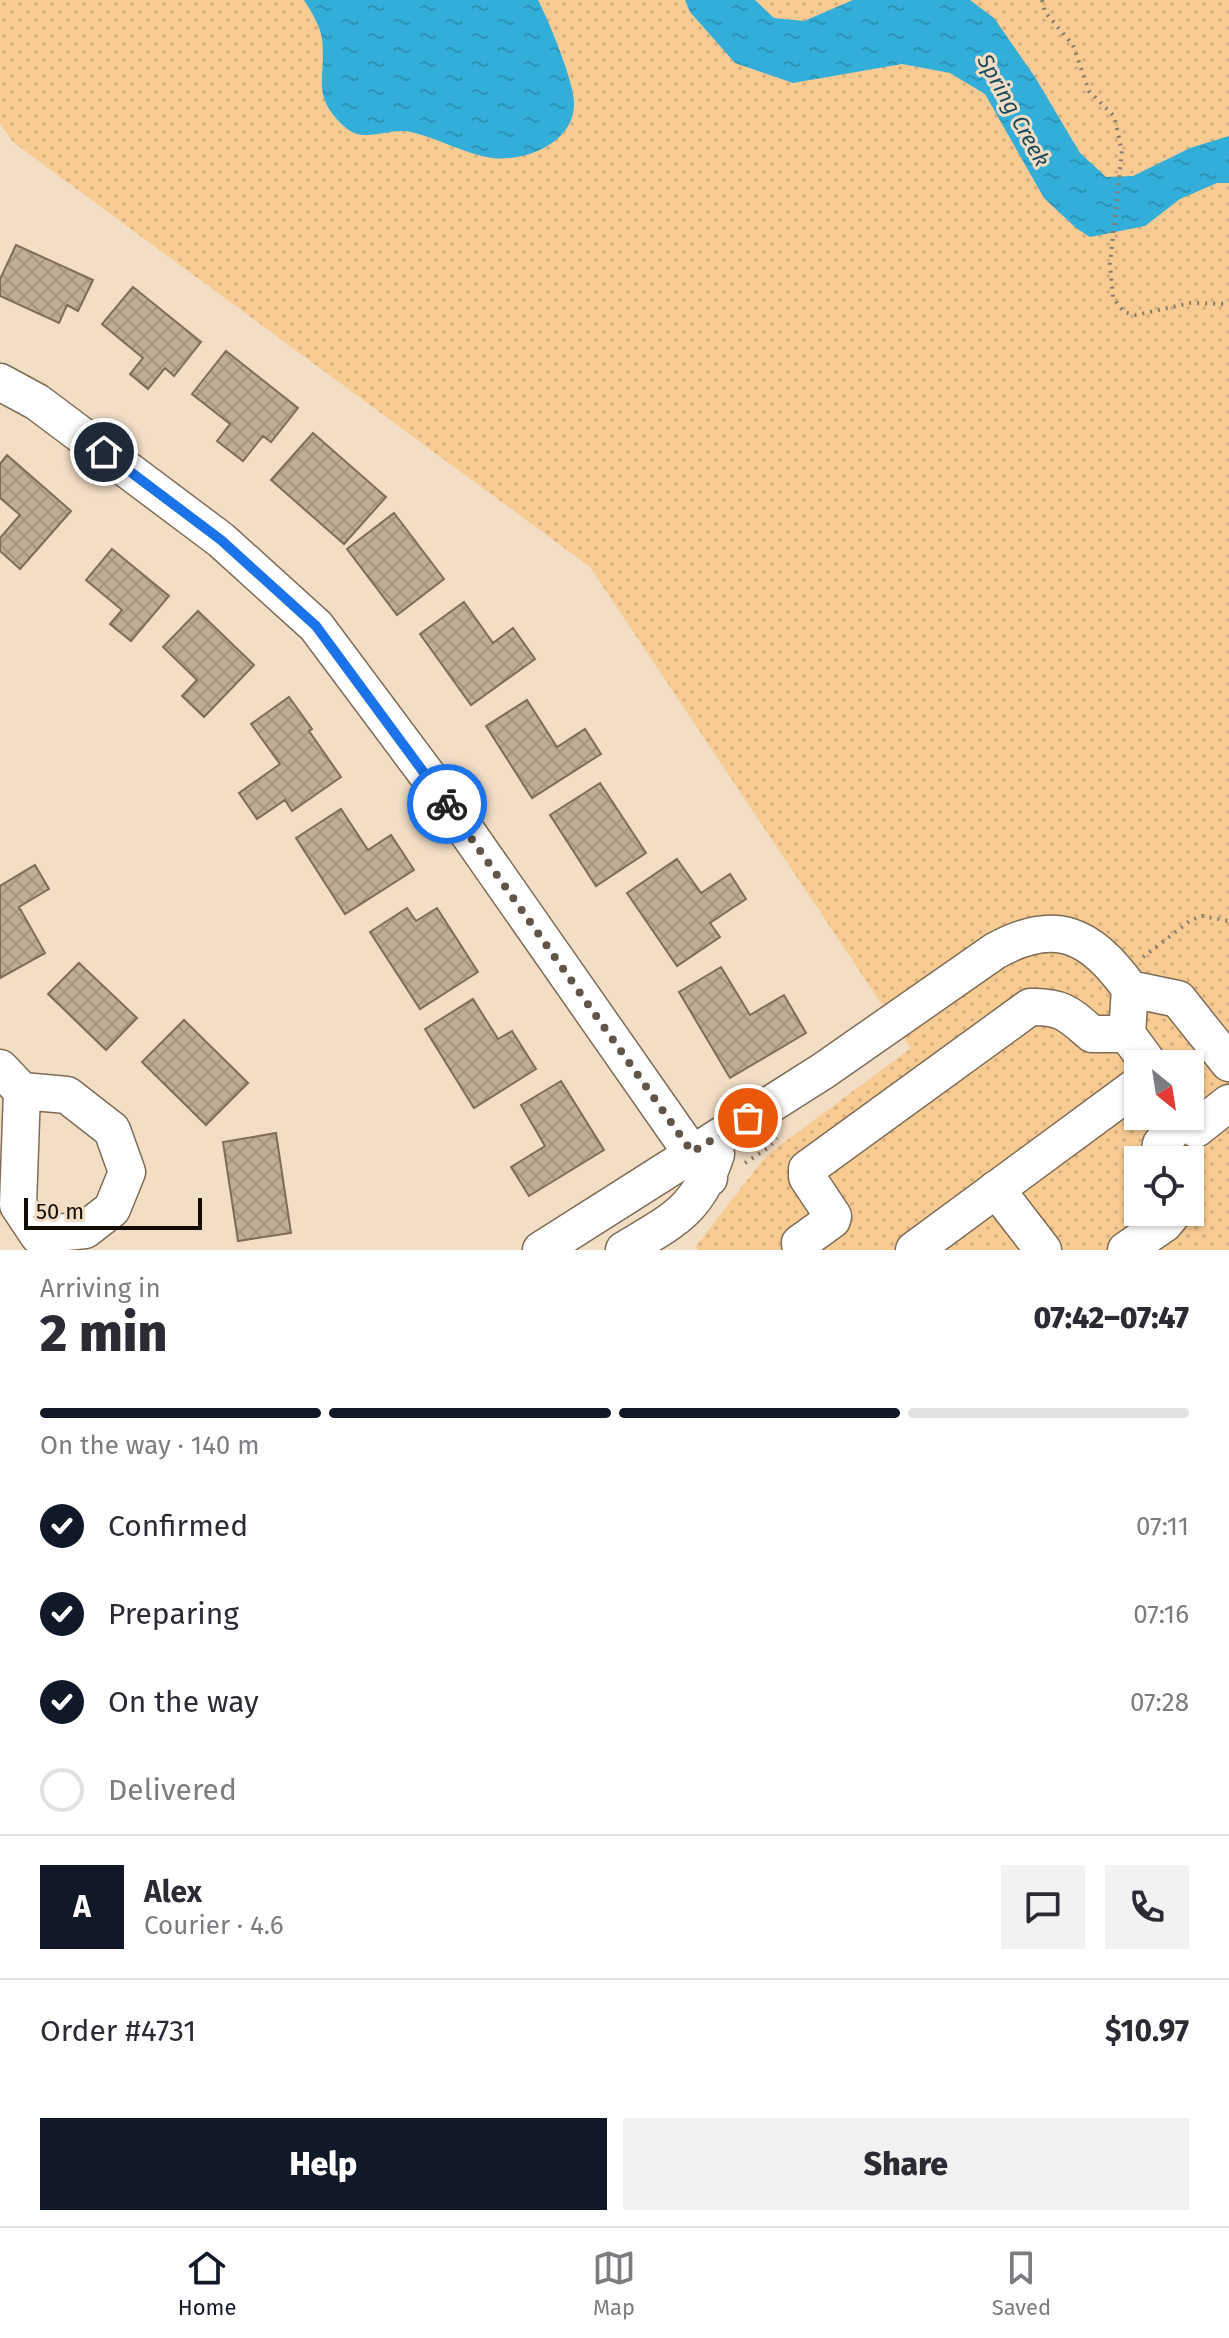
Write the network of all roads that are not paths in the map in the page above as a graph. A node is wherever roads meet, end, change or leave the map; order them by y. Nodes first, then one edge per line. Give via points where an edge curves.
1 (0, 382) edge
2 (1130, 989) junction
3 (1127, 1034) junction
4 (1139, 1050) edge
5 (1229, 1063) edge
6 (1124, 1095) edge
7 (1229, 1103) edge
8 (1204, 1123) edge
9 (1174, 1130) edge
10 (1161, 1146) edge
11 (700, 1165) junction
12 (996, 1189) junction
13 (1161, 1226) edge
14 (550, 1247) edge
15 (624, 1250) edge
16 (801, 1250) edge
17 (914, 1250) edge
18 (1043, 1250) edge
19 (1126, 1250) edge

1 - 11 street via 37,402 209,531 316,626 428,776
2 - 3 street
2 - 5 street via 1178,999
2 - 11 street via 1087,943 1060,934 1017,938 723,1134
3 - 4 street
3 - 16 street via 1092,1034 1064,1010 1030,1007 807,1169 833,1216 800,1243
6 - 12 street
7 - 8 street
9 - 10 street
11 - 14 street
11 - 15 street via 690,1207
12 - 17 street
12 - 18 street
13 - 19 street

